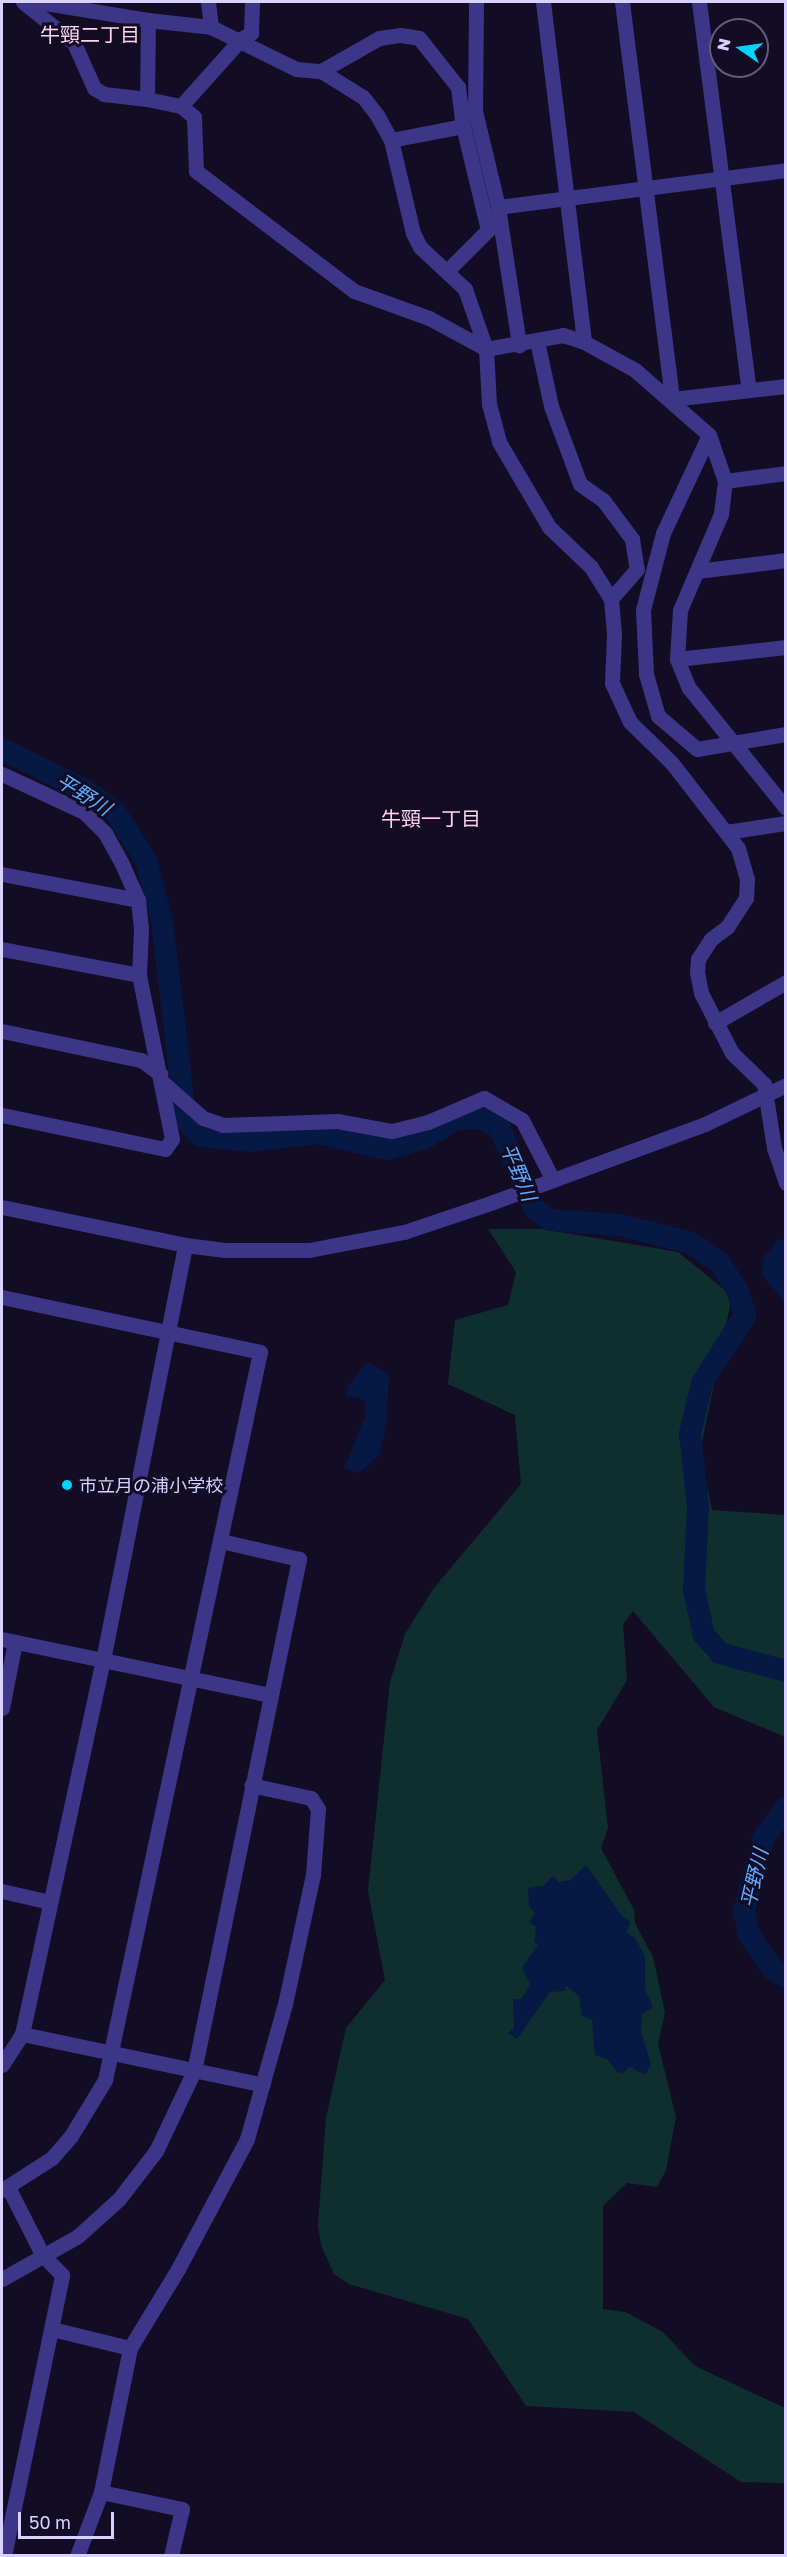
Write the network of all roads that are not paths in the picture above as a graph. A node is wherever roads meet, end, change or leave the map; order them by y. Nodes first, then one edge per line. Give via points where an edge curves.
1 (23, 2) edge
2 (39, 2) edge
3 (208, 2) edge
4 (252, 2) edge
5 (477, 2) edge
6 (543, 2) edge
7 (622, 2) edge
8 (699, 2) edge
9 (80, 4) edge
10 (148, 20) junction
11 (211, 27) junction
12 (241, 39) junction
13 (321, 72) junction
14 (147, 99) junction
15 (181, 106) junction
16 (463, 126) junction
17 (391, 140) junction
18 (786, 170) edge
19 (722, 177) junction
20 (646, 187) junction
21 (567, 198) junction
22 (498, 207) junction
23 (448, 270) junction
24 (537, 341) junction
25 (584, 342) junction
26 (519, 345) junction
27 (486, 349) junction
28 (786, 386) edge
29 (749, 390) junction
30 (672, 399) junction
31 (710, 435) junction
32 (786, 474) edge
33 (725, 481) junction
34 (786, 560) edge
35 (697, 571) junction
36 (611, 598) junction
37 (786, 647) edge
38 (677, 659) junction
39 (786, 734) edge
40 (734, 742) junction
41 (2, 774) edge
42 (786, 808) edge
43 (786, 823) edge
44 (726, 832) junction
45 (2, 874) edge
46 (138, 900) junction
47 (2, 949) edge
48 (139, 975) junction
49 (786, 982) edge
50 (715, 1023) junction
51 (2, 1031) edge
52 (161, 1078) junction
53 (786, 1085) edge
54 (765, 1096) junction
55 (2, 1115) edge
56 (552, 1179) junction
57 (786, 1182) edge
58 (2, 1207) edge
59 (185, 1245) junction
60 (2, 1297) edge
61 (169, 1332) junction
62 (221, 1541) junction
63 (8, 1640) edge
64 (103, 1660) junction
65 (192, 1679) junction
66 (269, 1695) junction
67 (2, 1708) edge
68 (251, 1785) junction
69 (2, 1891) edge
70 (50, 1902) junction
71 (22, 2034) junction
72 (112, 2054) junction
73 (2, 2065) edge
74 (194, 2071) junction
75 (263, 2085) junction
76 (5, 2188) edge
77 (42, 2253) junction
78 (2, 2279) edge
79 (52, 2329) junction
80 (130, 2348) junction
81 (101, 2492) junction
82 (4, 2556) edge
83 (77, 2556) edge
84 (171, 2556) edge

1 - 14 street via 75,43 94,88 104,94
2 - 9 street
3 - 11 street
4 - 12 street via 251,33
5 - 22 street via 475,111
6 - 21 street
7 - 20 street
8 - 19 street
9 - 10 street
10 - 11 street
10 - 14 street
11 - 12 street
12 - 13 street via 296,69
12 - 15 street
13 - 16 street via 379,38 419,39 458,87
13 - 17 street via 363,97
14 - 15 street
15 - 27 street via 194,117 196,171 354,291 429,318
16 - 17 street
16 - 23 street via 488,230
17 - 23 street via 413,233 420,247
18 - 19 street
19 - 20 street
19 - 29 street
20 - 21 street
20 - 30 street
21 - 22 street
21 - 25 street
22 - 26 street
23 - 27 street via 465,289
24 - 25 street via 563,335
24 - 26 street
24 - 36 street via 551,406 580,484 603,500 632,539 637,569
25 - 30 street via 635,370
26 - 27 street
27 - 36 street via 489,404 499,441 549,527 591,567
28 - 29 street
29 - 30 street
30 - 31 street
31 - 33 street
31 - 40 street via 663,533 643,610 642,643 658,716 697,750
32 - 33 street
33 - 35 street via 721,514
34 - 35 street
35 - 38 street via 680,610
36 - 44 street via 615,635 612,683 630,722 671,762
37 - 38 street
38 - 40 street via 689,688
39 - 40 street
40 - 42 street
41 - 46 street via 84,812 105,833
43 - 44 street
44 - 50 street via 738,848 747,879 746,898 740,911 711,939 699,959 701,993
45 - 46 street
46 - 48 street
47 - 48 street
48 - 52 street
49 - 50 street
50 - 54 street via 732,1053 764,1083
51 - 52 street via 141,1060
52 - 55 street via 172,1139 165,1149
52 - 56 street via 203,1118 223,1125 337,1121 392,1131 428,1122 484,1098 522,1120
53 - 54 street
54 - 56 street via 705,1124
54 - 57 street via 774,1148
56 - 59 street via 404,1232 309,1250 225,1250
58 - 59 street
59 - 61 street
60 - 61 street
61 - 62 street via 260,1352
61 - 64 street
62 - 65 street
62 - 66 street via 298,1559
63 - 64 street
63 - 67 street
64 - 65 street
64 - 70 street
65 - 66 street
65 - 72 street
66 - 68 street
68 - 74 street
68 - 75 street via 311,1798 318,1809 313,1875
69 - 70 street
70 - 71 street
71 - 72 street
71 - 73 street
72 - 74 street
72 - 76 street via 105,2080 71,2136 52,2158
74 - 75 street
74 - 77 street via 168,2130 137,2177 78,2236
75 - 80 street via 248,2139
76 - 77 street
77 - 78 street
77 - 79 street via 62,2275
79 - 80 street
79 - 82 street
80 - 81 street
81 - 83 street
81 - 84 street via 182,2509

